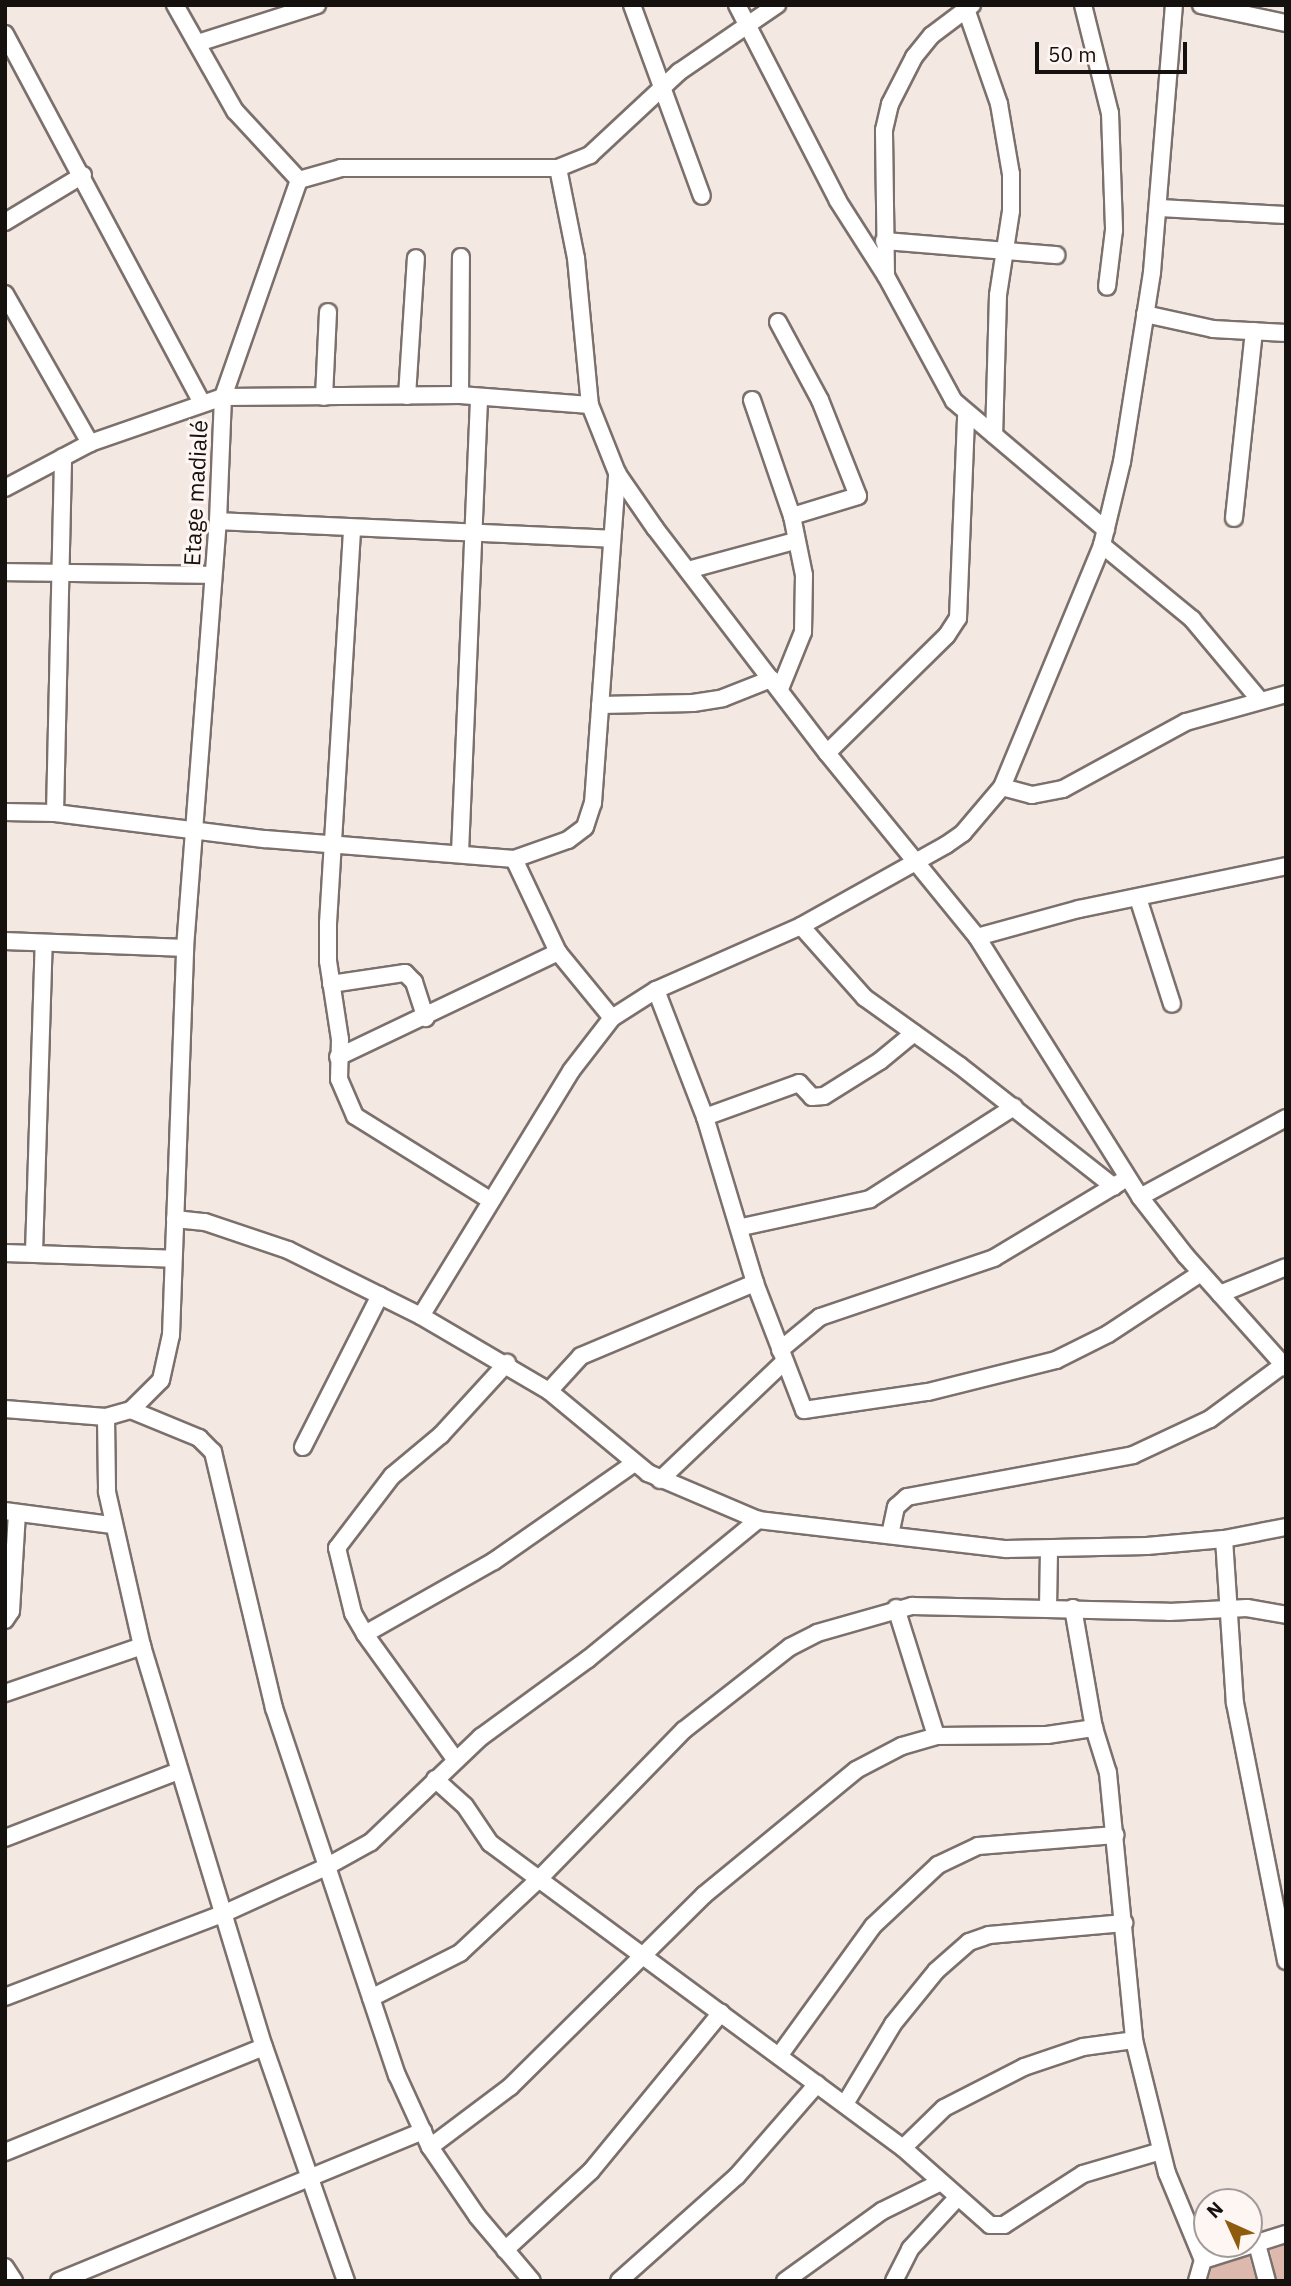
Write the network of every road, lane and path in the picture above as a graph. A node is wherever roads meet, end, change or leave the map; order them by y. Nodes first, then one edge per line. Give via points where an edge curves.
1 (175, 5) edge
2 (317, 5) edge
3 (632, 5) edge
4 (737, 5) edge
5 (777, 5) edge
6 (1083, 5) edge
7 (1174, 5) edge
8 (1201, 5) edge
9 (969, 7) edge
10 (1286, 23) edge
11 (748, 29) junction
12 (5, 34) edge
13 (198, 43) junction
14 (663, 87) junction
15 (558, 168) junction
16 (83, 176) junction
17 (299, 180) junction
18 (702, 196) dead end
19 (1159, 208) junction
20 (1286, 215) edge
21 (5, 222) edge
22 (884, 241) junction
23 (1003, 250) junction
24 (1056, 256) dead end
25 (461, 257) dead end
26 (416, 258) dead end
27 (886, 276) junction
28 (1107, 287) dead end
29 (5, 294) edge
30 (328, 312) dead end
31 (1145, 314) junction
32 (778, 322) dead end
33 (1254, 331) junction
34 (1286, 333) edge
35 (460, 395) junction
36 (407, 396) junction
37 (223, 397) junction
38 (324, 397) junction
39 (479, 397) junction
40 (752, 400) dead end
41 (201, 401) junction
42 (590, 405) junction
43 (966, 415) junction
44 (994, 435) junction
45 (90, 443) junction
46 (63, 457) junction
47 (617, 473) junction
48 (5, 488) edge
49 (792, 516) junction
50 (1234, 518) dead end
51 (218, 521) junction
52 (352, 531) junction
53 (472, 534) junction
54 (1104, 537) junction
55 (609, 539) junction
56 (795, 541) junction
57 (688, 570) junction
58 (5, 572) edge
59 (61, 573) junction
60 (213, 575) junction
61 (775, 684) junction
62 (1286, 694) edge
63 (1259, 699) junction
64 (600, 705) junction
65 (827, 753) junction
66 (1002, 788) junction
67 (5, 812) edge
68 (55, 813) junction
69 (193, 827) junction
70 (334, 846) junction
71 (460, 853) junction
72 (514, 859) junction
73 (915, 859) junction
74 (1286, 866) edge
75 (1138, 898) junction
76 (801, 926) junction
77 (977, 937) junction
78 (5, 941) edge
79 (44, 943) junction
80 (185, 948) junction
81 (558, 952) junction
82 (331, 984) junction
83 (656, 990) junction
84 (1172, 1004) dead end
85 (426, 1018) junction
86 (611, 1018) junction
87 (914, 1032) junction
88 (338, 1057) junction
89 (1014, 1107) junction
90 (705, 1117) junction
91 (1286, 1118) edge
92 (1127, 1177) junction
93 (1114, 1187) junction
94 (1140, 1197) junction
95 (490, 1200) junction
96 (175, 1219) junction
97 (742, 1227) junction
98 (5, 1253) edge
99 (34, 1253) junction
100 (173, 1259) junction
101 (1286, 1267) edge
102 (1201, 1273) junction
103 (755, 1283) junction
104 (1220, 1294) junction
105 (380, 1295) junction
106 (421, 1316) junction
107 (782, 1356) junction
108 (508, 1363) junction
109 (1284, 1366) edge
110 (549, 1391) junction
111 (5, 1409) edge
112 (131, 1410) junction
113 (106, 1417) junction
114 (303, 1447) dead end
115 (633, 1464) junction
116 (660, 1480) junction
117 (11, 1512) edge
118 (758, 1520) junction
119 (112, 1525) junction
120 (1286, 1527) edge
121 (890, 1535) junction
122 (1224, 1539) junction
123 (1049, 1550) junction
124 (896, 1608) junction
125 (1048, 1608) junction
126 (1073, 1608) junction
127 (1226, 1608) junction
128 (1286, 1615) edge
129 (5, 1620) edge
130 (365, 1634) junction
131 (142, 1646) junction
132 (5, 1693) edge
133 (1094, 1728) junction
134 (936, 1736) junction
135 (455, 1759) junction
136 (179, 1771) junction
137 (435, 1779) junction
138 (1116, 1835) junction
139 (5, 1838) edge
140 (326, 1867) junction
141 (538, 1880) junction
142 (225, 1913) junction
143 (1124, 1923) junction
144 (641, 1955) junction
145 (1286, 1961) edge
146 (5, 1997) edge
147 (371, 1998) junction
148 (721, 2013) junction
149 (1134, 2040) junction
150 (264, 2047) junction
151 (779, 2056) junction
152 (817, 2084) junction
153 (845, 2104) junction
154 (423, 2131) junction
155 (430, 2147) junction
156 (903, 2148) junction
157 (1161, 2151) junction
158 (5, 2152) edge
159 (312, 2178) junction
160 (939, 2183) junction
161 (957, 2198) junction
162 (1286, 2234) edge
163 (1263, 2242) edge
164 (505, 2250) junction
165 (1210, 2258) edge
166 (1261, 2258) edge
167 (1203, 2260) junction
168 (5, 2267) edge
169 (14, 2281) edge
170 (59, 2281) edge
171 (346, 2281) edge
172 (532, 2281) edge
173 (619, 2281) edge
174 (785, 2281) edge
175 (894, 2281) edge
176 (1198, 2281) edge
177 (1267, 2281) edge

1 - 13 street
2 - 13 street
3 - 14 street
4 - 11 street
5 - 11 street
6 - 28 street via 1110,114 1114,230
7 - 19 street
8 - 10 street
9 - 22 street via 932,35 914,57 890,104 884,130
9 - 23 street via 1007,139 1012,193
11 - 14 street
11 - 27 street via 838,201
12 - 16 street
13 - 17 street via 235,111
14 - 15 street via 590,155
14 - 18 street
15 - 17 street via 341,168
15 - 42 street via 576,258
16 - 21 street
16 - 41 street
17 - 37 street
19 - 20 street
19 - 31 street
22 - 23 street
22 - 27 street
23 - 24 street
23 - 44 street
25 - 35 street
26 - 36 street
27 - 43 street via 932,365
29 - 45 street
30 - 38 street
31 - 33 street via 1213,329
31 - 54 street via 1122,461
32 - 49 street via 820,400 858,496
33 - 34 street
33 - 50 street
35 - 36 street
35 - 39 street
36 - 38 street
37 - 38 street
37 - 41 street, Etage madialé
37 - 51 street, Etage madialé
39 - 42 street
39 - 53 street
40 - 49 street
41 - 45 street, Etage madialé
42 - 47 street
43 - 44 street
43 - 65 street via 958,618 947,635
44 - 54 street
45 - 46 street, Etage madialé
46 - 48 street, Etage madialé
46 - 59 street
47 - 55 street
47 - 57 street
49 - 56 street
51 - 52 street
51 - 60 street, Etage madialé
52 - 53 street
52 - 70 street
53 - 55 street
53 - 71 street
54 - 63 street via 1192,619
54 - 66 street
55 - 64 street
56 - 57 street
56 - 61 street via 804,575 805,611 796,657
57 - 61 street
58 - 59 street
59 - 60 street
59 - 68 street
60 - 69 street, Etage madialé
61 - 64 street via 693,703
61 - 65 street
62 - 63 street
63 - 66 street via 1185,722 1063,789 1032,795
64 - 72 street via 593,803 585,827 548,849
65 - 73 street
66 - 73 street via 963,833
67 - 68 street
68 - 69 street
69 - 70 street
69 - 80 street, Etage madialé
70 - 71 street
70 - 82 street via 328,923
71 - 72 street
72 - 81 street
73 - 76 street
73 - 77 street
74 - 75 street
75 - 77 street
75 - 84 street
76 - 83 street
76 - 87 street via 864,998
77 - 92 street
78 - 79 street
79 - 80 street
79 - 99 street
80 - 96 street, Etage madialé
81 - 85 street
81 - 86 street
82 - 85 street via 405,973 414,982
82 - 88 street via 340,1039
83 - 86 street
83 - 90 street
85 - 88 street
86 - 95 street via 571,1071
87 - 89 street
87 - 90 street via 880,1061 824,1096 812,1097 799,1083
88 - 95 street via 342,1094 355,1116
89 - 93 street
89 - 97 street via 870,1199
90 - 97 street
91 - 94 street
92 - 93 street
92 - 94 street
93 - 107 street via 995,1258 820,1317
94 - 102 street
95 - 106 street
96 - 100 street, Etage madialé
96 - 105 street via 216,1225 288,1250
97 - 103 street
98 - 99 street
99 - 100 street
100 - 112 street, Etage madialé via 167,1364 152,1394
101 - 104 street
102 - 104 street
102 - 107 street via 1083,1348 988,1380 810,1411 800,1406
103 - 107 street
103 - 110 street via 581,1356
104 - 109 street
105 - 106 street
105 - 114 street
106 - 108 street
107 - 116 street
108 - 110 street
108 - 130 street via 440,1435 392,1476 339,1543 348,1596
109 - 121 street via 1210,1419 1133,1455 907,1497 896,1507
110 - 115 street
111 - 113 street
112 - 113 street
112 - 140 street via 199,1438 213,1452 274,1708
113 - 119 street via 104,1468
115 - 116 street
115 - 130 street via 494,1561
116 - 118 street
117 - 119 street
117 - 129 street via 11,1611
118 - 121 street
118 - 135 street via 588,1659 514,1710
119 - 131 street
120 - 122 street
121 - 123 street
122 - 123 street
122 - 127 street
123 - 125 street
124 - 125 street
124 - 134 street
124 - 141 street via 817,1633 752,1675 674,1739
125 - 126 street
126 - 127 street via 1169,1612
126 - 133 street
127 - 128 street
127 - 145 street via 1235,1703
130 - 135 street
131 - 132 street
131 - 136 street
133 - 134 street via 1034,1735
133 - 138 street via 1108,1773
134 - 144 street via 902,1746 831,1787
135 - 137 street
136 - 139 street
136 - 142 street
137 - 140 street via 371,1842
137 - 141 street via 465,1806 490,1843
138 - 143 street
138 - 151 street via 978,1846 938,1865 873,1926
140 - 142 street
140 - 147 street
141 - 144 street
141 - 147 street via 460,1953
142 - 146 street
142 - 150 street
143 - 149 street
143 - 153 street via 989,1935 969,1941 936,1971 893,2024
144 - 148 street
144 - 155 street via 510,2087
147 - 154 street
148 - 151 street
148 - 164 street via 590,2171
149 - 156 street via 1083,2047 1015,2071 944,2108
149 - 157 street
150 - 158 street
150 - 159 street
151 - 152 street
152 - 153 street
152 - 173 street via 737,2176
153 - 156 street
154 - 155 street
154 - 159 street
155 - 164 street
156 - 160 street
157 - 161 street via 1083,2174 999,2227
157 - 167 street
159 - 170 street
159 - 171 street
160 - 161 street
160 - 174 street via 882,2211
161 - 175 street via 909,2249
162 - 163 street
164 - 172 street
165 - 167 street
166 - 177 street
167 - 176 street
168 - 169 street

